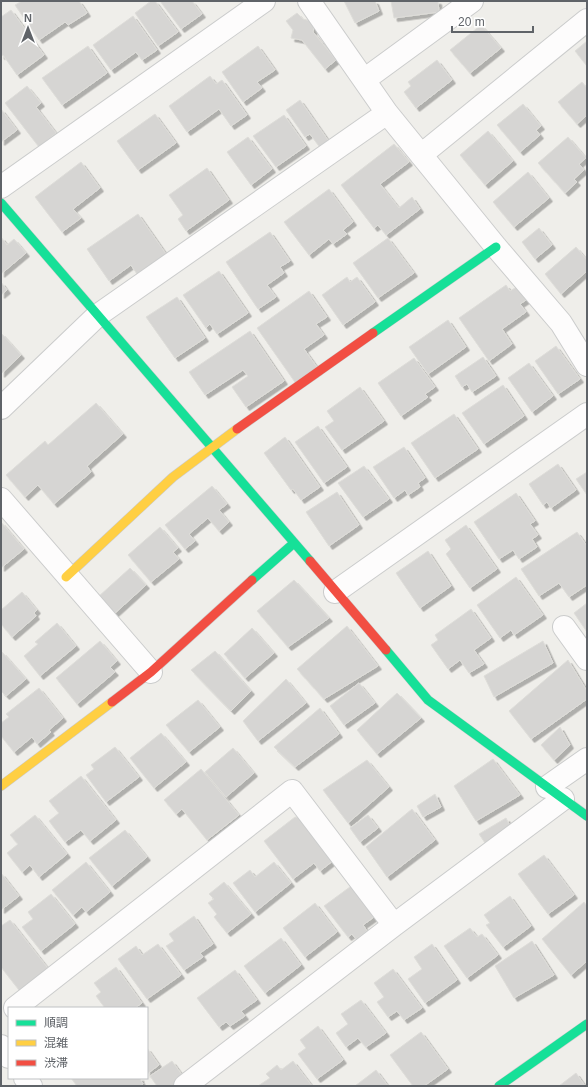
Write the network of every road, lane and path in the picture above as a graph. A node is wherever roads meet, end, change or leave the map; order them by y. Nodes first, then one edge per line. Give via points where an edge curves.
1 (264, 1) edge
2 (309, 1) edge
3 (464, 4) edge
4 (587, 20) edge
5 (364, 80) junction
6 (387, 113) junction
7 (421, 155) junction
8 (1, 188) edge
9 (1, 203) edge
10 (496, 247) junction
11 (98, 315) junction
12 (587, 364) edge
13 (1, 408) edge
14 (587, 414) edge
15 (212, 446) junction
16 (1, 499) edge
17 (294, 543) junction
18 (66, 577) junction
19 (335, 592) junction
20 (564, 627) dead end
21 (587, 659) edge
22 (151, 672) junction
23 (587, 759) edge
24 (3, 782) edge
25 (555, 793) junction
26 (587, 816) edge
27 (394, 925) junction
28 (16, 1007) edge
29 (587, 1024) edge
30 (1, 1046) edge
31 (8, 1055) edge
32 (185, 1086) edge
33 (499, 1086) edge

1 - 8 street
2 - 5 street
3 - 5 street
4 - 7 street
5 - 6 street
6 - 7 street
6 - 11 street
7 - 10 street
9 - 11 street
10 - 12 street via 561,323
10 - 15 street
11 - 13 street
11 - 15 street
14 - 19 street
15 - 17 street
15 - 18 street via 173,477
16 - 18 street
17 - 19 street
17 - 22 street
18 - 22 street
19 - 25 street via 428,700
20 - 21 street
22 - 24 street
23 - 25 street
25 - 26 street
25 - 27 street
27 - 28 street via 292,791
27 - 32 street
29 - 33 street
30 - 31 street

